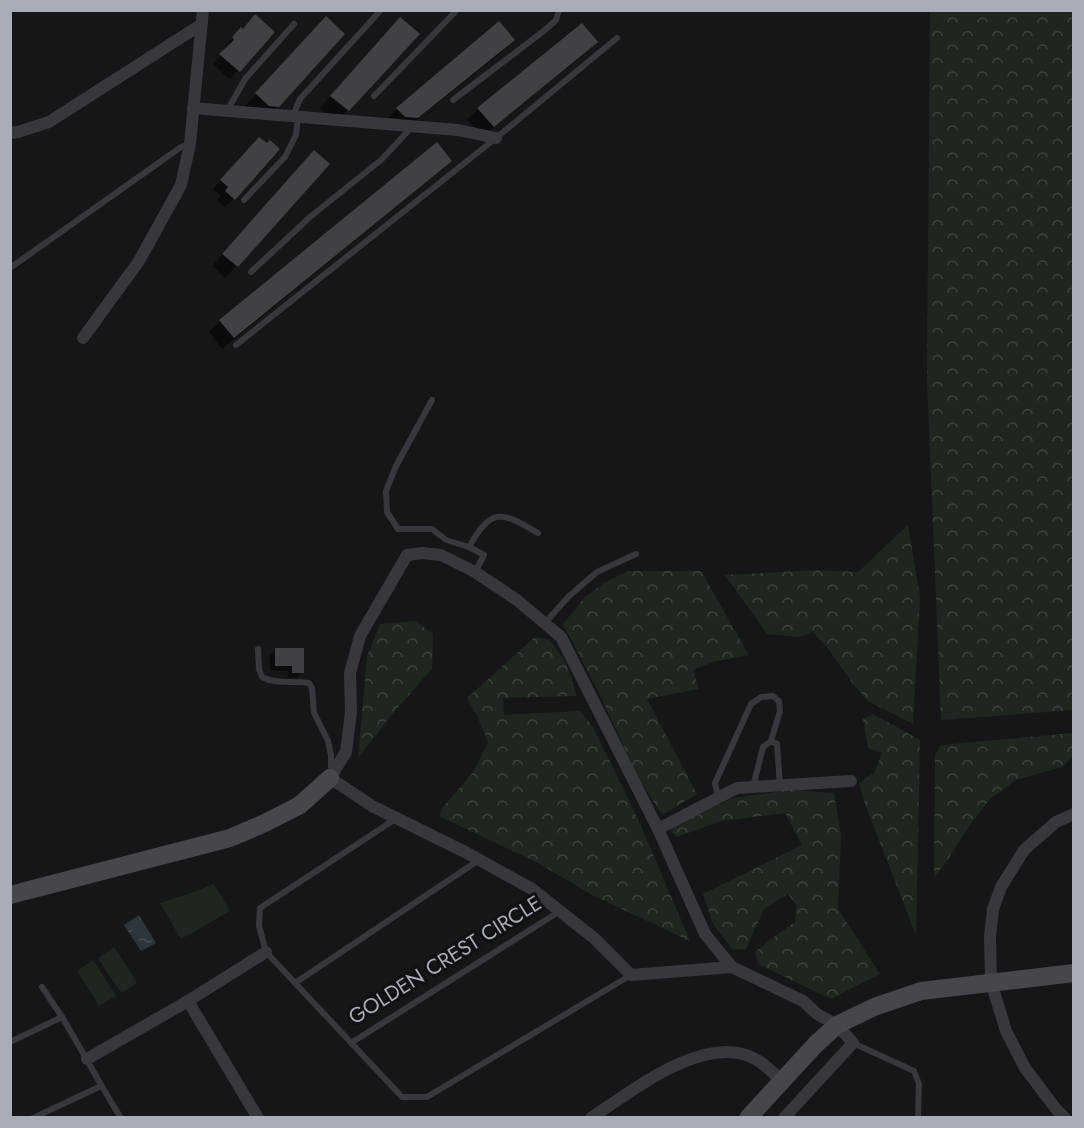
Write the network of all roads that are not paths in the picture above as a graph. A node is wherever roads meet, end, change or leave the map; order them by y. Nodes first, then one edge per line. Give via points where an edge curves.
1 (203, 10) edge
2 (381, 10) edge
3 (458, 10) edge
4 (559, 10) edge
5 (202, 24) junction
6 (294, 24) dead end
7 (617, 38) dead end
8 (374, 96) dead end
9 (453, 100) dead end
10 (193, 108) junction
11 (227, 111) junction
12 (296, 117) junction
13 (412, 127) junction
14 (10, 133) edge
15 (496, 138) junction
16 (190, 144) junction
17 (244, 200) dead end
18 (10, 268) edge
19 (251, 272) dead end
20 (83, 338) dead end
21 (236, 345) dead end
22 (432, 400) dead end
23 (538, 533) dead end
24 (469, 547) junction
25 (636, 554) dead end
26 (476, 572) junction
27 (544, 623) junction
28 (258, 649) dead end
29 (771, 741) junction
30 (330, 778) junction
31 (851, 781) dead end
32 (780, 786) junction
33 (753, 787) junction
34 (718, 798) junction
35 (1074, 814) edge
36 (397, 818) junction
37 (658, 829) junction
38 (480, 860) junction
39 (10, 895) edge
40 (560, 911) junction
41 (266, 952) junction
42 (732, 967) junction
43 (1074, 973) edge
44 (631, 975) junction
45 (991, 982) junction
46 (295, 983) junction
47 (42, 987) dead end
48 (188, 1001) junction
49 (62, 1017) junction
50 (837, 1025) junction
51 (10, 1042) edge
52 (351, 1043) junction
53 (854, 1043) junction
54 (87, 1059) junction
55 (782, 1081) junction
56 (101, 1086) junction
57 (33, 1118) edge
58 (121, 1118) edge
59 (258, 1118) edge
60 (591, 1118) edge
61 (747, 1118) edge
62 (784, 1118) edge
63 (918, 1118) edge
64 (1065, 1118) edge

1 - 5 street
2 - 12 lane via 300,99
3 - 8 lane
4 - 9 lane via 556,20
5 - 10 street
5 - 14 street via 49,122
6 - 11 lane via 245,79
7 - 15 lane
10 - 11 street
10 - 16 street
11 - 12 street
12 - 13 street
12 - 17 lane via 296,135 285,157
13 - 15 street
13 - 19 lane via 381,160 310,217
15 - 21 lane
16 - 18 lane
16 - 20 street via 181,185 139,261
22 - 24 lane via 396,466 386,491 387,512 398,529 432,529 446,540
23 - 24 lane via 516,520 497,516 479,530
24 - 26 lane via 484,555
25 - 27 lane via 597,572
26 - 27 street
26 - 30 street via 441,555 407,555 360,636 351,673 346,752
27 - 37 street via 561,637
28 - 30 lane via 262,677 269,681 309,683 312,688 314,713 331,755
29 - 32 lane via 777,744
29 - 33 lane via 763,747
29 - 34 lane via 779,701 773,696 761,697 750,704 715,783
30 - 36 street
30 - 39 main road via 300,805 230,838
31 - 32 street
32 - 33 street
33 - 34 street via 738,788
34 - 37 street
35 - 45 street via 1056,822 1024,850 1001,887 993,909 990,937
36 - 38 street, GOLDEN CREST CIRCLE
36 - 41 lane, GOLDEN CREST CIRCLE via 260,909 259,926
37 - 42 street via 705,934
38 - 40 street, GOLDEN CREST CIRCLE via 532,889
38 - 46 lane
40 - 44 street, GOLDEN CREST CIRCLE
40 - 52 lane, GOLDEN CREST CIRCLE
41 - 46 lane, GOLDEN CREST CIRCLE
41 - 48 street
42 - 44 street, GOLDEN CREST CIRCLE
42 - 50 street via 803,1001
43 - 45 main road
44 - 52 lane, GOLDEN CREST CIRCLE via 427,1097 402,1097
45 - 50 main road via 921,991
45 - 64 street via 1006,1031 1025,1068
46 - 52 lane, GOLDEN CREST CIRCLE
47 - 49 lane
48 - 54 street
48 - 59 street
49 - 51 lane
49 - 54 lane
50 - 53 street
50 - 55 main road
53 - 62 street
53 - 63 lane via 914,1071 919,1084
54 - 56 lane
55 - 60 street via 757,1060 738,1053 713,1052 686,1060 656,1076
55 - 61 main road
56 - 57 lane
56 - 58 lane

